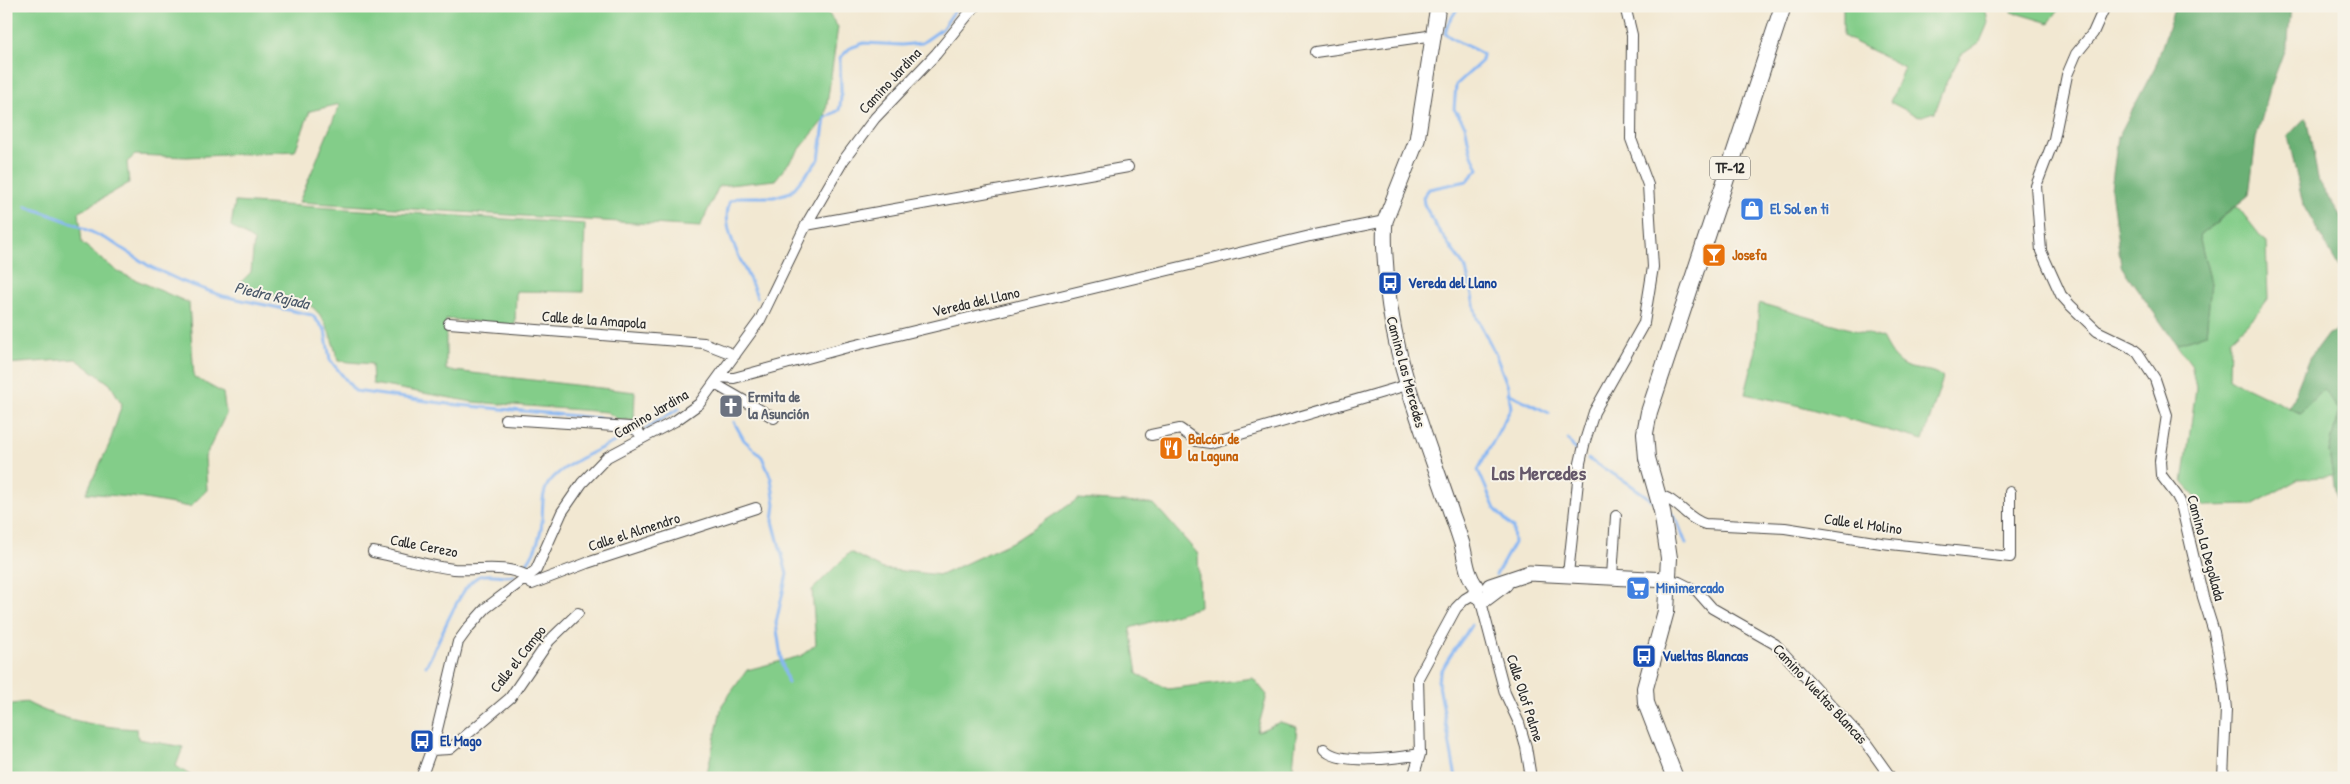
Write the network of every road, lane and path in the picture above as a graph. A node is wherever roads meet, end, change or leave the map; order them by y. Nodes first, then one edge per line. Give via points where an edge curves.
1 (975, 6) edge
2 (1438, 6) edge
3 (1624, 6) edge
4 (1783, 6) edge
5 (2105, 6) edge
6 (1435, 35) junction
7 (1315, 52) dead end
8 (1128, 167) dead end
9 (1385, 221) junction
10 (806, 225) junction
11 (449, 323) dead end
12 (735, 355) junction
13 (717, 381) junction
14 (1407, 385) junction
15 (505, 418) dead end
16 (774, 418) dead end
17 (1151, 435) dead end
18 (642, 438) junction
19 (2010, 492) dead end
20 (1657, 495) junction
21 (756, 508) dead end
22 (1616, 516) dead end
23 (373, 552) dead end
24 (1568, 574) junction
25 (1612, 576) junction
26 (525, 577) junction
27 (1668, 580) junction
28 (1482, 592) junction
29 (578, 613) dead end
30 (1324, 749) dead end
31 (431, 750) junction
32 (1420, 754) junction
33 (421, 778) edge
34 (1413, 778) edge
35 (1531, 778) edge
36 (1675, 778) edge
37 (1891, 778) edge
38 (2223, 778) edge

1 - 10 street, Camino Jardina via 936,54 875,118 843,161
2 - 6 main road, Camino Las Mercedes
3 - 24 street via 1632,35 1631,139 1648,185 1653,267 1644,323 1597,406 1585,441
4 - 20 main road, TF-12 via 1649,412 1645,433 1647,458
5 - 38 street, Camino La Degollada via 2067,75 2054,139 2036,186 2041,251 2061,295 2097,331 2138,353 2161,392 2167,415 2161,475 2181,504 2214,632 2223,681 2226,709
6 - 7 street
6 - 9 main road, Camino Las Mercedes via 1417,140
8 - 10 street
9 - 13 street, Vereda del Llano via 1310,236
9 - 14 main road, Camino Las Mercedes via 1387,298
10 - 12 street, Camino Jardina via 760,320
11 - 12 street, Calle de la Amapola via 704,343
12 - 13 street, Camino Jardina
13 - 16 street
13 - 18 street, Camino Jardina via 692,409
14 - 17 street via 1210,443 1197,441 1180,429
14 - 28 main road, Camino Las Mercedes via 1460,540 1468,573
15 - 18 street via 630,427
18 - 26 street, Camino Jardina via 607,457 582,483 562,512 536,570
19 - 20 street, Calle el Molino via 2010,557 1881,543 1785,528 1705,524 1697,522 1667,497
20 - 27 main road, TF-12 via 1669,550
21 - 26 street, Calle el Almendro via 532,584
22 - 25 street
23 - 26 street, Calle Cerezo via 454,568 519,571
24 - 25 main road, Camino Vueltas Blancas
24 - 28 main road, Camino Vueltas Blancas via 1526,573
25 - 27 main road, Camino Vueltas Blancas
26 - 31 street, Camino Jardina via 486,608 458,642
27 - 36 main road, TF-12 via 1664,618 1645,688 1650,717
27 - 37 street, Camino Vueltas Blancas via 1697,591 1712,608 1775,644 1866,743
28 - 32 street via 1458,606 1418,678
28 - 35 street, Calle Olof Palme via 1504,693 1519,723
29 - 31 street, Calle el Campo via 548,641 510,698 450,749
30 - 32 street via 1334,756 1357,758
31 - 33 street, Camino Jardina
32 - 34 street

